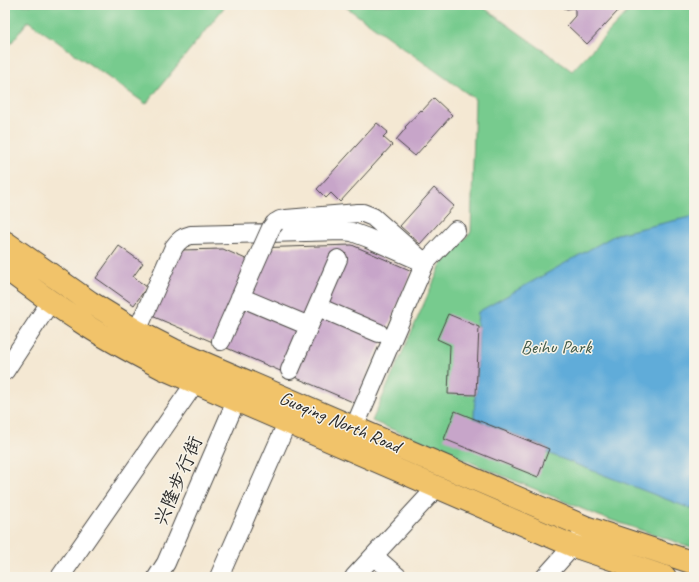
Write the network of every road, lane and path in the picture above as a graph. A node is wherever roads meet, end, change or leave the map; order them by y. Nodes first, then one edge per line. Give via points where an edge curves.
1 (456, 230) dead end
2 (5, 242) edge
3 (338, 259) dead end
4 (425, 263) junction
5 (5, 268) edge
6 (240, 297) junction
7 (51, 301) junction
8 (318, 307) junction
9 (309, 326) junction
10 (138, 331) junction
11 (379, 333) dead end
12 (221, 341) dead end
13 (290, 370) dead end
14 (5, 371) edge
15 (195, 383) junction
16 (236, 401) junction
17 (287, 423) junction
18 (354, 428) junction
19 (437, 487) junction
20 (588, 528) junction
21 (573, 546) junction
22 (374, 556) junction
23 (694, 563) edge
24 (60, 577) edge
25 (157, 577) edge
26 (219, 577) edge
27 (354, 577) edge
28 (398, 577) edge
29 (545, 577) edge
30 (665, 577) edge

1 - 4 street
2 - 10 main road, Guoqing North Road via 90,302
3 - 8 street
4 - 6 street, bridge via 368,214 280,220 271,228
4 - 10 street via 352,232 186,236 174,247
4 - 18 street
5 - 7 main road, Guoqing North Road
6 - 9 street
6 - 12 street
7 - 14 street
7 - 15 main road, Guoqing North Road via 128,351
8 - 9 street
8 - 11 street
9 - 13 street
10 - 18 main road, Guoqing North Road via 174,350
15 - 16 main road, Guoqing North Road
15 - 24 street
16 - 17 main road, Guoqing North Road
16 - 25 street, 兴隆步行街 via 166,563
17 - 19 main road, Guoqing North Road
17 - 26 street
18 - 20 main road, Guoqing North Road
19 - 21 main road, Guoqing North Road
19 - 22 street
20 - 21 street
20 - 23 main road, Guoqing North Road
21 - 29 street
21 - 30 main road, Guoqing North Road
22 - 27 street
22 - 28 street

